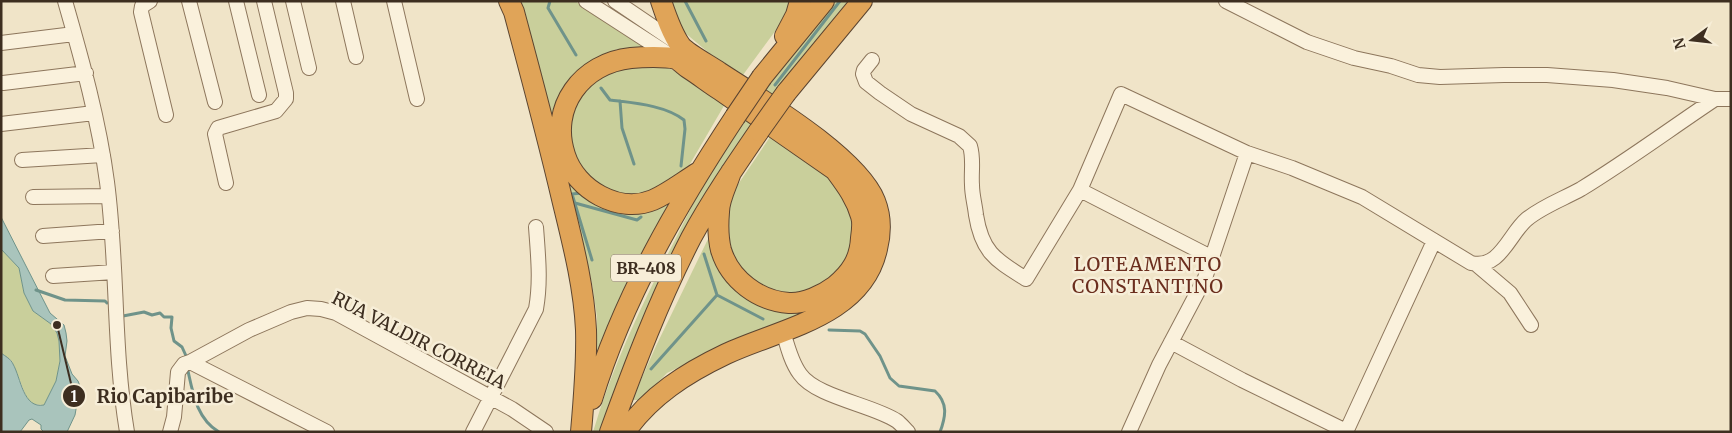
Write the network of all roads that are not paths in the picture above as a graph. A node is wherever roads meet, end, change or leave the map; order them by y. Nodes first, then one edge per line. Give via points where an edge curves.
1 (65, 1) edge
2 (150, 1) edge
3 (189, 1) edge
4 (236, 1) edge
5 (264, 1) edge
6 (293, 1) edge
7 (343, 1) edge
8 (394, 1) edge
9 (509, 1) edge
10 (586, 1) edge
11 (615, 1) edge
12 (661, 1) edge
13 (800, 1) edge
14 (824, 1) edge
15 (862, 1) edge
16 (1226, 1) edge
17 (74, 34) junction
18 (1, 44) edge
19 (679, 53) junction
20 (356, 57) dead end
21 (872, 60) dead end
22 (309, 68) dead end
23 (86, 73) junction
24 (764, 74) junction
25 (3, 83) dead end
26 (259, 95) dead end
27 (1715, 99) junction
28 (1731, 99) edge
29 (417, 100) dead end
30 (215, 102) dead end
31 (94, 113) junction
32 (166, 115) dead end
33 (1, 124) edge
34 (1247, 153) junction
35 (103, 155) junction
36 (22, 160) dead end
37 (699, 172) junction
38 (731, 172) junction
39 (226, 183) dead end
40 (1080, 190) junction
41 (108, 196) junction
42 (33, 197) dead end
43 (536, 227) dead end
44 (112, 231) junction
45 (43, 236) dead end
46 (1434, 241) junction
47 (1211, 257) junction
48 (1477, 265) junction
49 (114, 272) junction
50 (53, 276) dead end
51 (1531, 326) dead end
52 (783, 331) junction
53 (1171, 342) junction
54 (190, 362) junction
55 (490, 398) junction
56 (1346, 431) edge
57 (127, 432) edge
58 (170, 432) edge
59 (327, 432) edge
60 (473, 432) edge
61 (546, 432) edge
62 (581, 432) edge
63 (610, 432) edge
64 (625, 432) edge
65 (908, 432) edge
66 (1129, 432) edge

1 - 17 street
2 - 32 street via 142,6 141,12
3 - 30 street
4 - 26 street
5 - 39 street via 286,99 276,111 218,128 215,134
6 - 22 street
7 - 20 street
8 - 29 street
9 - 62 highway via 549,144 581,289 586,328
10 - 19 street
11 - 19 street
12 - 19 highway
13 - 24 highway via 796,16
14 - 24 highway, BR-408
15 - 38 highway, BR-408, bridge via 786,92
16 - 27 street via 1307,42 1418,75 1547,75 1667,88
17 - 18 street
17 - 23 street
19 - 37 highway via 618,59 599,66 578,82 570,96 561,135 565,156 576,174 591,191 613,202 652,200
19 - 38 highway via 835,170 852,194 862,218 861,246 855,265 844,279 827,292 790,303 767,299 745,286 731,270 722,250 718,228 718,210
19 - 52 highway via 793,122 851,167 876,201 880,238 874,262 865,278 834,308
21 - 40 street via 864,70 866,82 905,110 958,136 970,146 972,194 978,231 992,254 1026,280
23 - 25 street
23 - 31 street
24 - 37 highway, BR-408, bridge
27 - 28 street
27 - 48 street via 1580,189 1527,219 1496,257
31 - 33 street
31 - 35 street
34 - 40 street via 1121,94
34 - 46 street via 1362,197
34 - 47 street
35 - 36 street
35 - 41 street
37 - 62 highway, BR-408 via 636,288 605,357
38 - 63 highway, BR-408 via 691,238 672,278
40 - 47 street
41 - 42 street
41 - 44 street
43 - 55 street via 540,274 536,309
44 - 45 street
44 - 49 street
46 - 48 street
46 - 56 street
47 - 53 street via 1204,278
48 - 51 street via 1510,293
49 - 50 street
49 - 57 street via 118,367
52 - 64 highway via 726,354 683,377 654,398
52 - 65 street via 792,360 808,383 896,421
53 - 56 street
53 - 66 street
54 - 55 street, RUA VALDIR CORREIA via 284,315 308,308 321,309 336,313
54 - 58 street via 178,372
54 - 59 street
55 - 60 street
55 - 61 street, RUA VALDIR CORREIA

